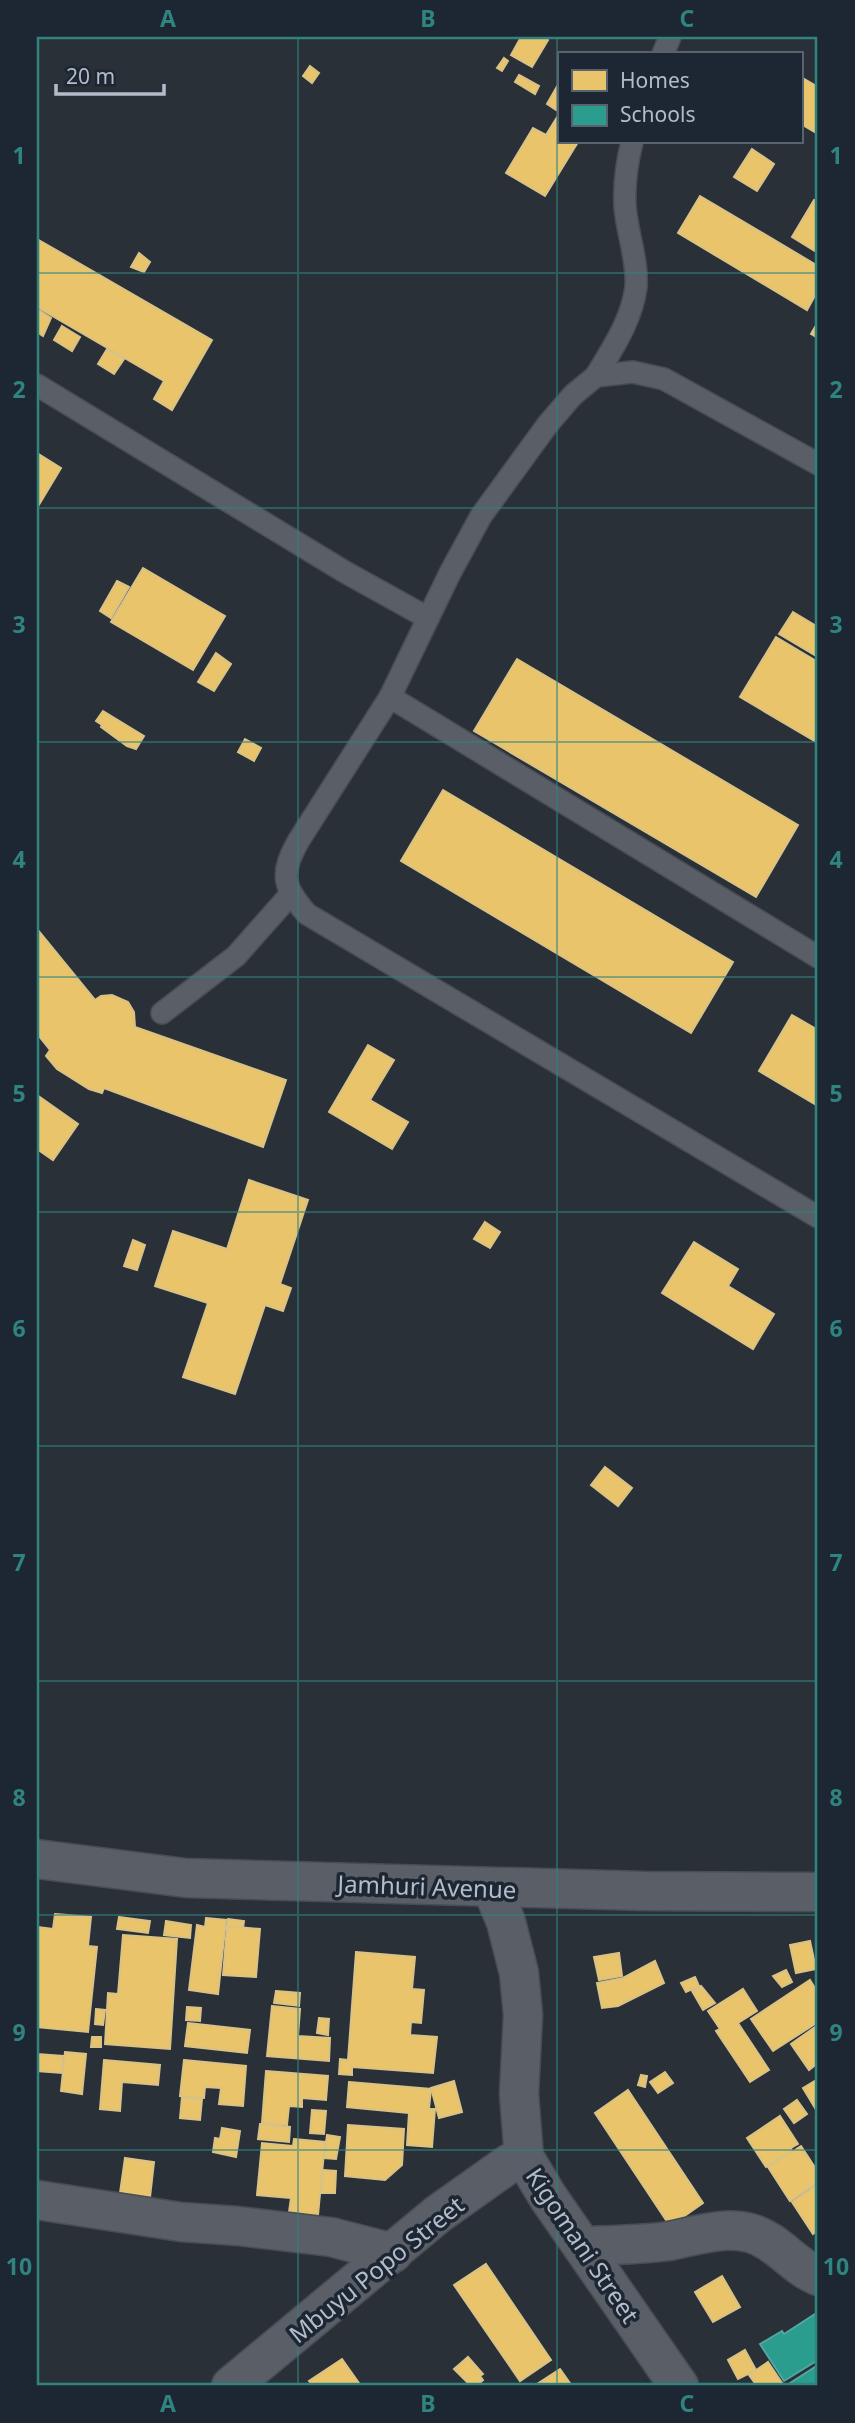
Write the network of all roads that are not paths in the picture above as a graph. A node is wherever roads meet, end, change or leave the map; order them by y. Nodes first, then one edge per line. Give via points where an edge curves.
1 (632, 144) edge
2 (596, 376) junction
3 (37, 384) edge
4 (818, 464) edge
5 (428, 618) junction
6 (390, 697) junction
7 (290, 895) junction
8 (818, 957) edge
9 (162, 1013) dead end
10 (818, 1217) edge
11 (37, 1860) edge
12 (492, 1888) junction
13 (818, 1892) edge
14 (524, 2157) junction
15 (37, 2200) edge
16 (582, 2246) junction
17 (393, 2253) junction
18 (818, 2276) edge
19 (231, 2386) edge
20 (679, 2386) edge

1 - 2 lane via 625,207 636,288 627,319
2 - 4 lane via 634,372 664,379
2 - 5 lane via 548,424 481,516
3 - 5 lane
5 - 6 lane
6 - 7 lane via 290,856 285,872
6 - 8 lane
7 - 9 lane via 236,956
7 - 10 lane via 307,914
11 - 12 street, Jamhuri Avenue via 186,1878
12 - 13 street, Jamhuri Avenue
12 - 14 street, Kigomani Street via 519,1973
14 - 16 street, Kigomani Street
14 - 17 street, Mbuyu Popo Street via 438,2214
15 - 17 street via 181,2222 331,2237
16 - 18 street via 667,2241 729,2230 769,2241
16 - 20 street, Kigomani Street
17 - 19 street, Mbuyu Popo Street

